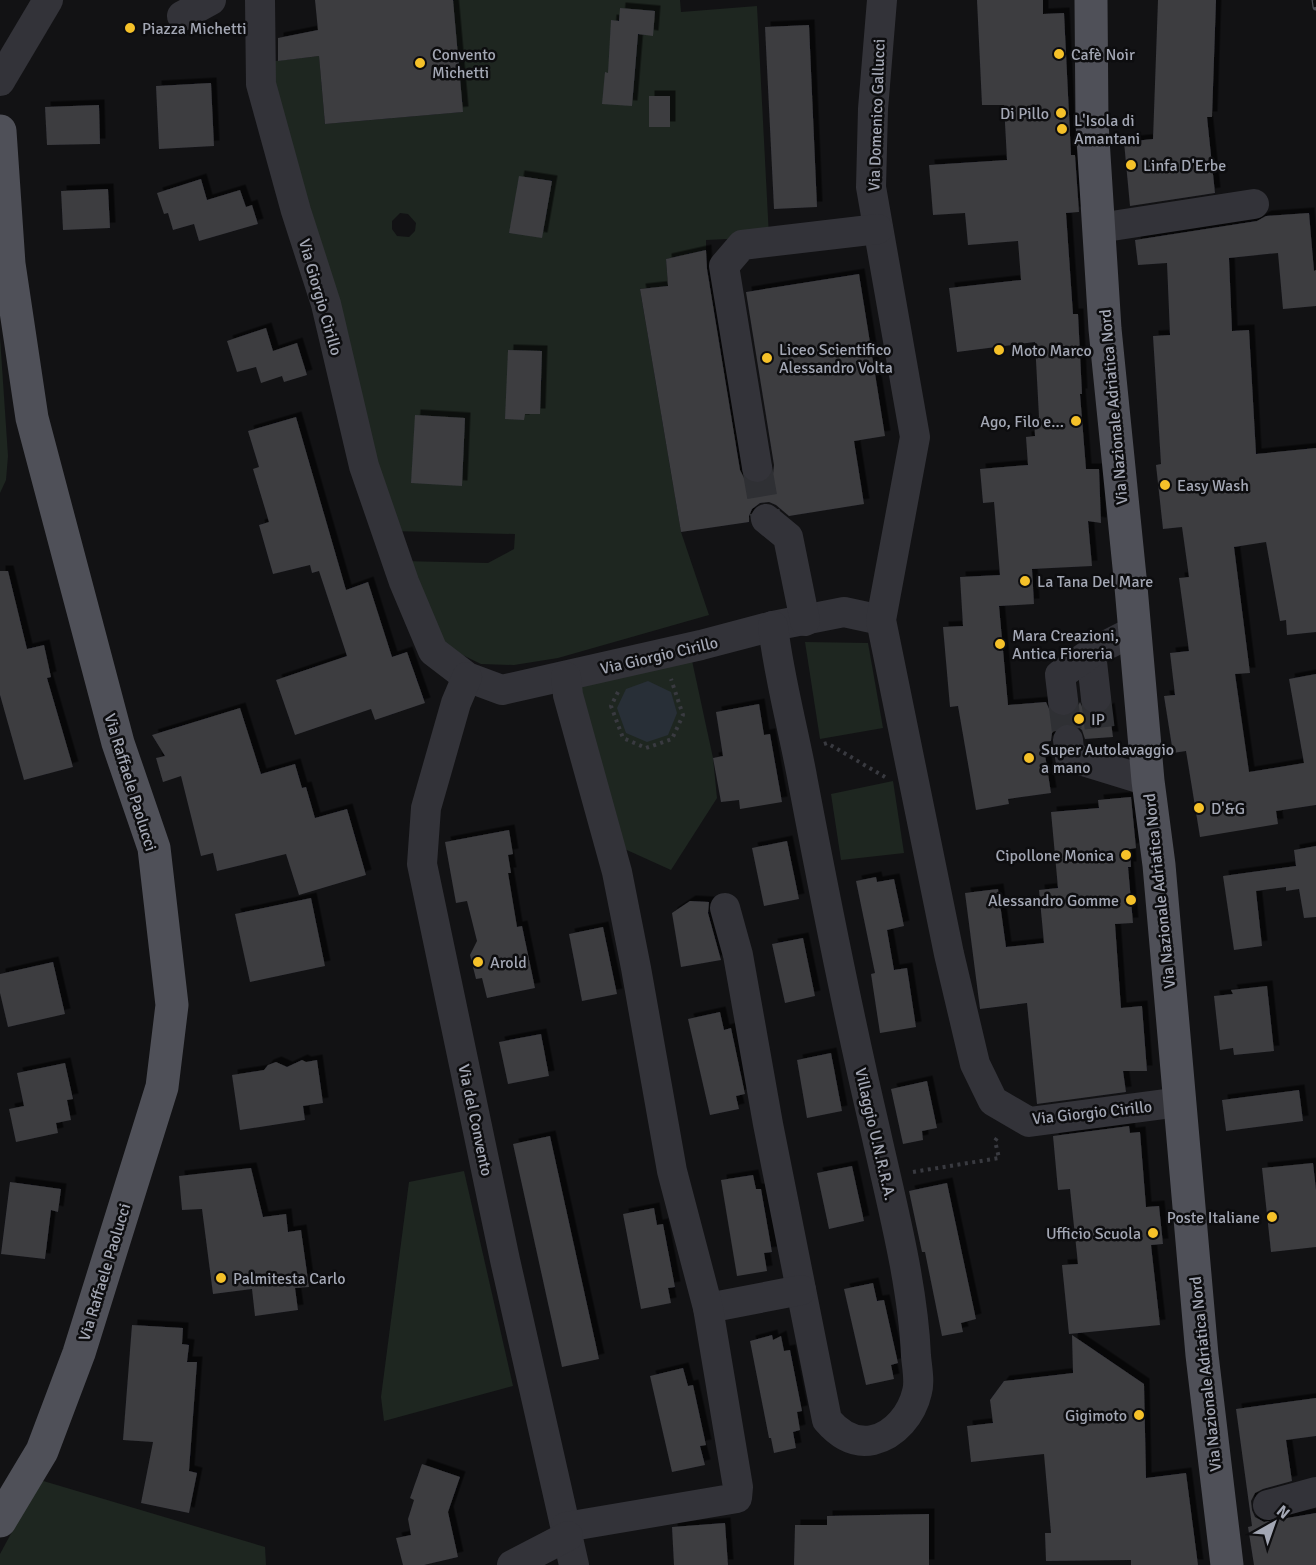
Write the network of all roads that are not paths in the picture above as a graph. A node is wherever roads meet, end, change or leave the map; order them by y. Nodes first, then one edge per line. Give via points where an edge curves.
1 (48, 0) edge
2 (211, 0) edge
3 (260, 0) edge
4 (882, 0) edge
5 (1091, 0) edge
6 (182, 16) dead end
7 (0, 81) edge
8 (0, 131) edge
9 (1254, 204) dead end
10 (1099, 228) junction
11 (878, 229) junction
12 (757, 467) tunnel mouth
13 (766, 519) tunnel mouth
14 (881, 620) junction
15 (804, 621) junction
16 (773, 626) junction
17 (1134, 632) junction
18 (1091, 652) junction
19 (467, 677) junction
20 (566, 677) junction
21 (1096, 698) tunnel mouth
22 (1063, 700) tunnel mouth
23 (1068, 740) tunnel mouth
24 (1148, 781) junction
25 (725, 908) dead end
26 (1180, 1102) junction
27 (801, 1290) junction
28 (708, 1308) junction
29 (1316, 1492) edge
30 (1268, 1505) dead end
31 (0, 1521) edge
32 (567, 1531) junction
33 (512, 1565) edge
34 (574, 1565) edge
35 (1227, 1565) edge

1 - 7 street
2 - 6 street
3 - 19 street, Via Giorgio Cirillo via 261,84 326,304 364,466 404,582 433,651
4 - 11 street, Via Domenico Gallucci via 871,187
5 - 10 main road, Via Nazionale Adriatica Nord via 1092,123
8 - 31 main road, Via Raffaele Paolucci via 9,264 32,418 118,743 154,848 171,1005 162,1087 79,1353 42,1451
9 - 10 street
10 - 17 main road, Via Nazionale Adriatica Nord
11 - 12 street via 742,245 724,266
11 - 14 street, Via Domenico Gallucci via 915,437
13 - 15 street via 788,537
14 - 15 street, Via Giorgio Cirillo via 844,612
14 - 26 street, Via Giorgio Cirillo via 949,954 975,1064 993,1101 1029,1122
15 - 16 street, Via Giorgio Cirillo
16 - 20 street, Via Giorgio Cirillo
16 - 27 street, Villaggio U.N.R.R.A. via 915,1329 918,1391 912,1407 891,1433 866,1442 838,1432 827,1420
17 - 18 street
17 - 24 main road, Via Nazionale Adriatica Nord
18 - 21 street
18 - 22 street via 1060,675
19 - 20 street, Via Giorgio Cirillo via 502,690
19 - 32 street, Via del Convento via 426,808 422,864 505,1260
20 - 28 street via 617,872 672,1171
23 - 24 street via 1070,757 1103,753
24 - 26 main road, Via Nazionale Adriatica Nord
25 - 27 street, Villaggio U.N.R.R.A. via 738,955
26 - 35 main road, Via Nazionale Adriatica Nord via 1203,1366
27 - 28 street
28 - 32 street via 737,1498
29 - 30 street
32 - 33 street
32 - 34 street, Via del Convento

